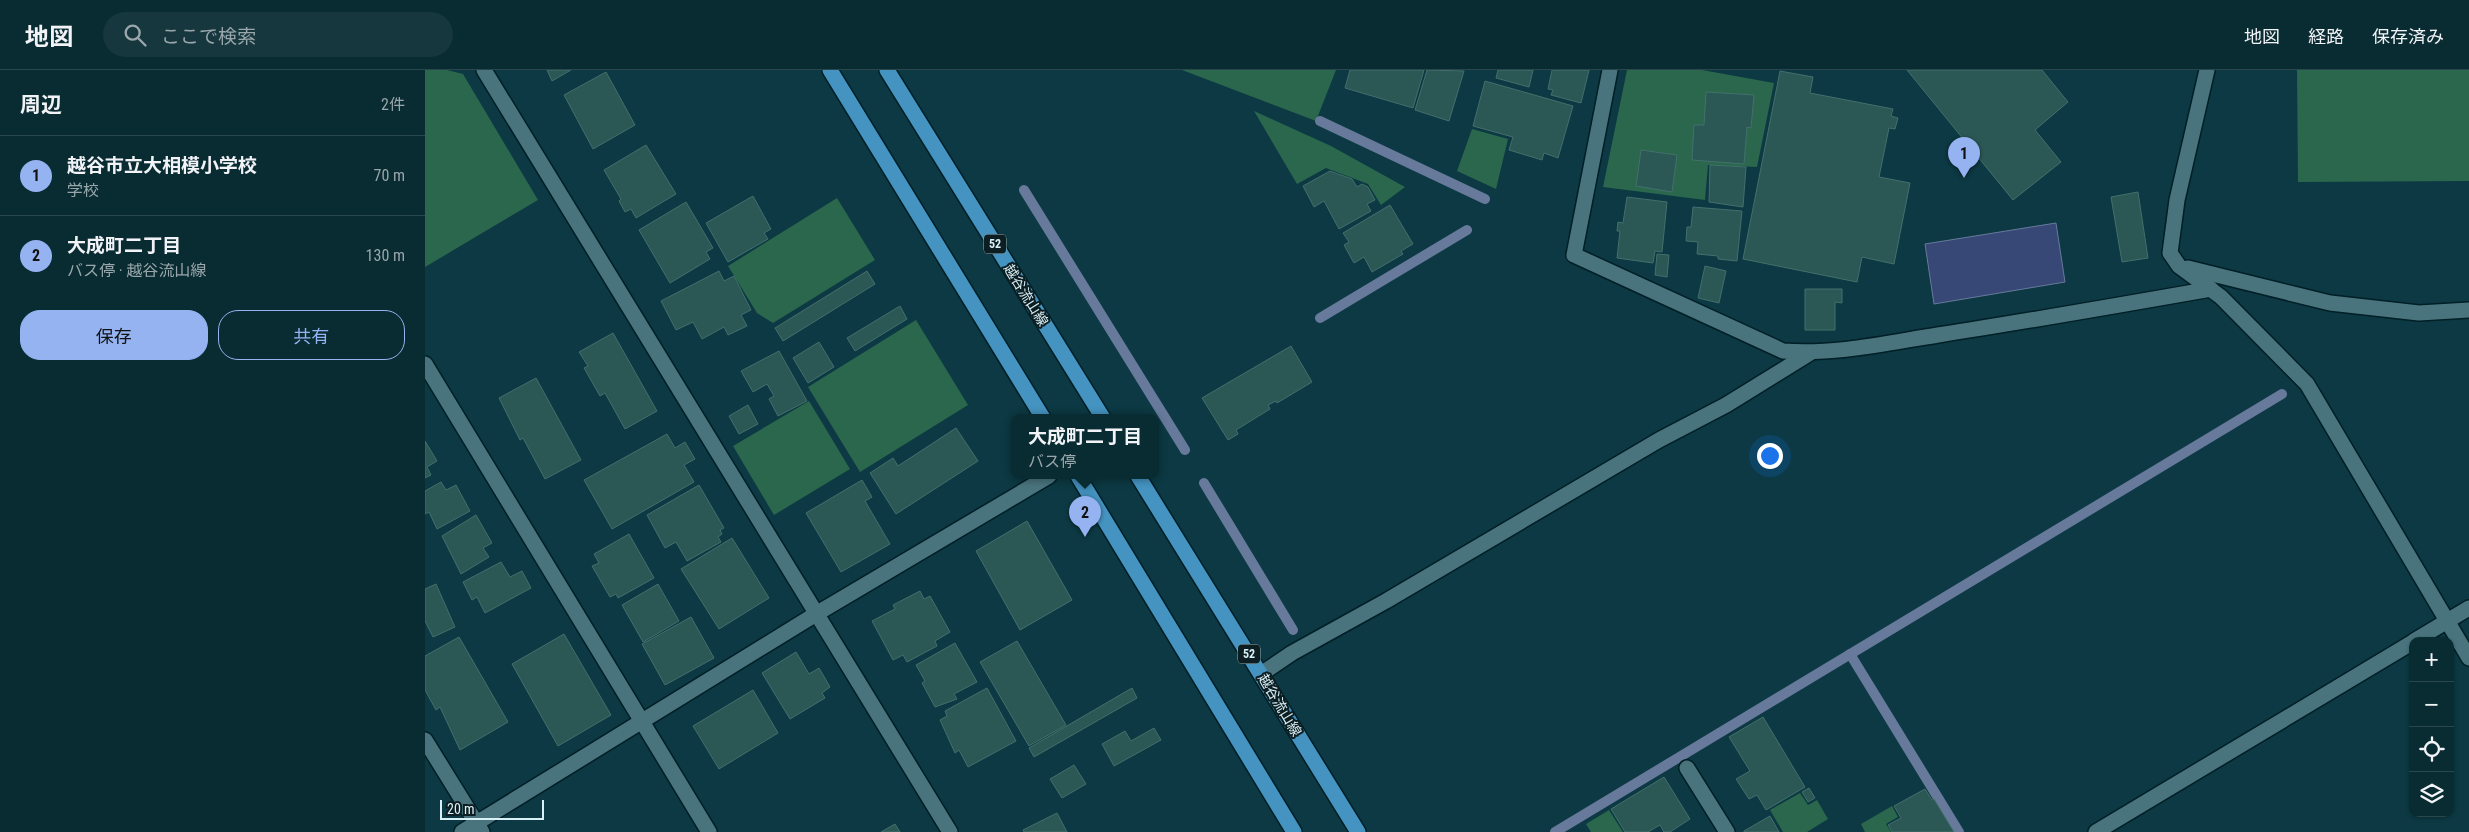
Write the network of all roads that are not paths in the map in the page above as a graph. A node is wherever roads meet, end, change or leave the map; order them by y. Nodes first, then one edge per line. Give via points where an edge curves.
1 (484, 70) edge
2 (830, 70) edge
3 (887, 70) edge
4 (1610, 70) edge
5 (2207, 70) edge
6 (2179, 266) junction
7 (2211, 289) junction
8 (2469, 310) edge
9 (1810, 353) junction
10 (425, 364) edge
11 (1041, 414) edge
12 (1101, 414) edge
13 (1044, 479) edge
14 (1080, 479) edge
15 (1140, 479) edge
16 (2469, 608) edge
17 (816, 614) junction
18 (2447, 621) junction
19 (2420, 637) edge
20 (2409, 643) edge
21 (2469, 658) edge
22 (1261, 674) junction
23 (641, 721) junction
24 (425, 740) edge
25 (1687, 768) dead end
26 (479, 828) edge
27 (462, 832) edge
28 (709, 832) edge
29 (950, 832) edge
30 (1294, 832) edge
31 (1358, 832) edge
32 (1727, 832) edge
33 (2096, 832) edge

1 - 17 street
2 - 11 main road
3 - 12 main road, 越谷流山線 / 52
4 - 9 street via 1575,255 1783,351
5 - 6 street via 2177,200 2170,253
6 - 7 street
6 - 8 street via 2330,303 2419,313
7 - 9 street via 2019,323
7 - 18 street via 2307,384
9 - 22 street
10 - 23 street
13 - 17 street
14 - 30 main road
15 - 22 main road, 越谷流山線 / 52
16 - 18 street
17 - 23 street
17 - 29 street
18 - 19 street
18 - 21 street
20 - 33 street
22 - 31 main road, 越谷流山線 / 52
23 - 26 street
23 - 28 street
24 - 26 street
25 - 32 street
26 - 27 street

